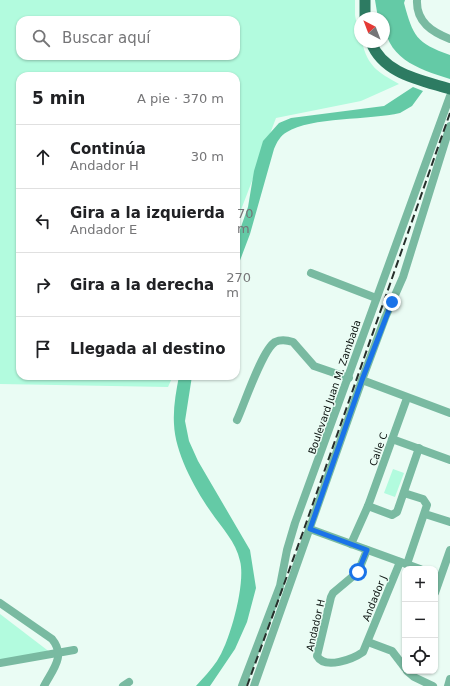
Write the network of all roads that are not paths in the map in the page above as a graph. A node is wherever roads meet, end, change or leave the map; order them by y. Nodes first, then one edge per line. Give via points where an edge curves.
1 (365, 0) edge
2 (417, 0) edge
3 (365, 12) edge
4 (450, 39) edge
5 (374, 48) edge
6 (450, 89) edge
7 (450, 96) edge
8 (450, 126) edge
9 (311, 273) dead end
10 (376, 298) junction
11 (349, 378) junction
12 (362, 380) junction
13 (407, 398) junction
14 (450, 413) edge
15 (237, 420) dead end
16 (392, 439) junction
17 (419, 448) junction
18 (450, 460) edge
19 (404, 493) junction
20 (368, 506) junction
21 (425, 514) junction
22 (450, 522) edge
23 (310, 529) junction
24 (352, 544) junction
25 (367, 550) junction
26 (450, 550) edge
27 (403, 563) junction
28 (412, 566) edge
29 (438, 576) edge
30 (0, 602) edge
31 (368, 642) junction
32 (74, 650) dead end
33 (60, 652) junction
34 (0, 663) edge
35 (402, 664) edge
36 (413, 674) edge
37 (450, 679) edge
38 (429, 685) edge
39 (44, 686) edge
40 (242, 686) edge
41 (254, 686) edge
42 (448, 686) edge

1 - 3 main road
2 - 4 street via 417,12 427,27
5 - 6 main road via 380,58 392,69
7 - 10 street, Boulevard Juan M. Zambada
8 - 12 street via 403,277
9 - 10 street
10 - 11 street, Boulevard Juan M. Zambada
11 - 15 street via 314,366 293,342 275,342 266,352
11 - 40 street, Boulevard Juan M. Zambada via 295,524 280,586
12 - 13 street
12 - 23 street
13 - 14 street
13 - 16 street, Calle C
16 - 17 street
16 - 20 street, Calle C
17 - 18 street
17 - 19 street
19 - 20 street via 395,514
19 - 21 street via 423,499 427,505
20 - 24 street, Calle C
21 - 22 street
21 - 27 street, Andador J
23 - 24 street
23 - 41 street
24 - 25 street
25 - 27 street
25 - 31 street, Andador H via 358,572 333,593 317,656 322,661 335,663 358,656
26 - 29 street
27 - 28 street
27 - 31 street, Andador J
30 - 33 street via 52,639
31 - 35 street via 392,651
32 - 33 street
33 - 34 street
33 - 39 street
36 - 38 street
37 - 42 street

